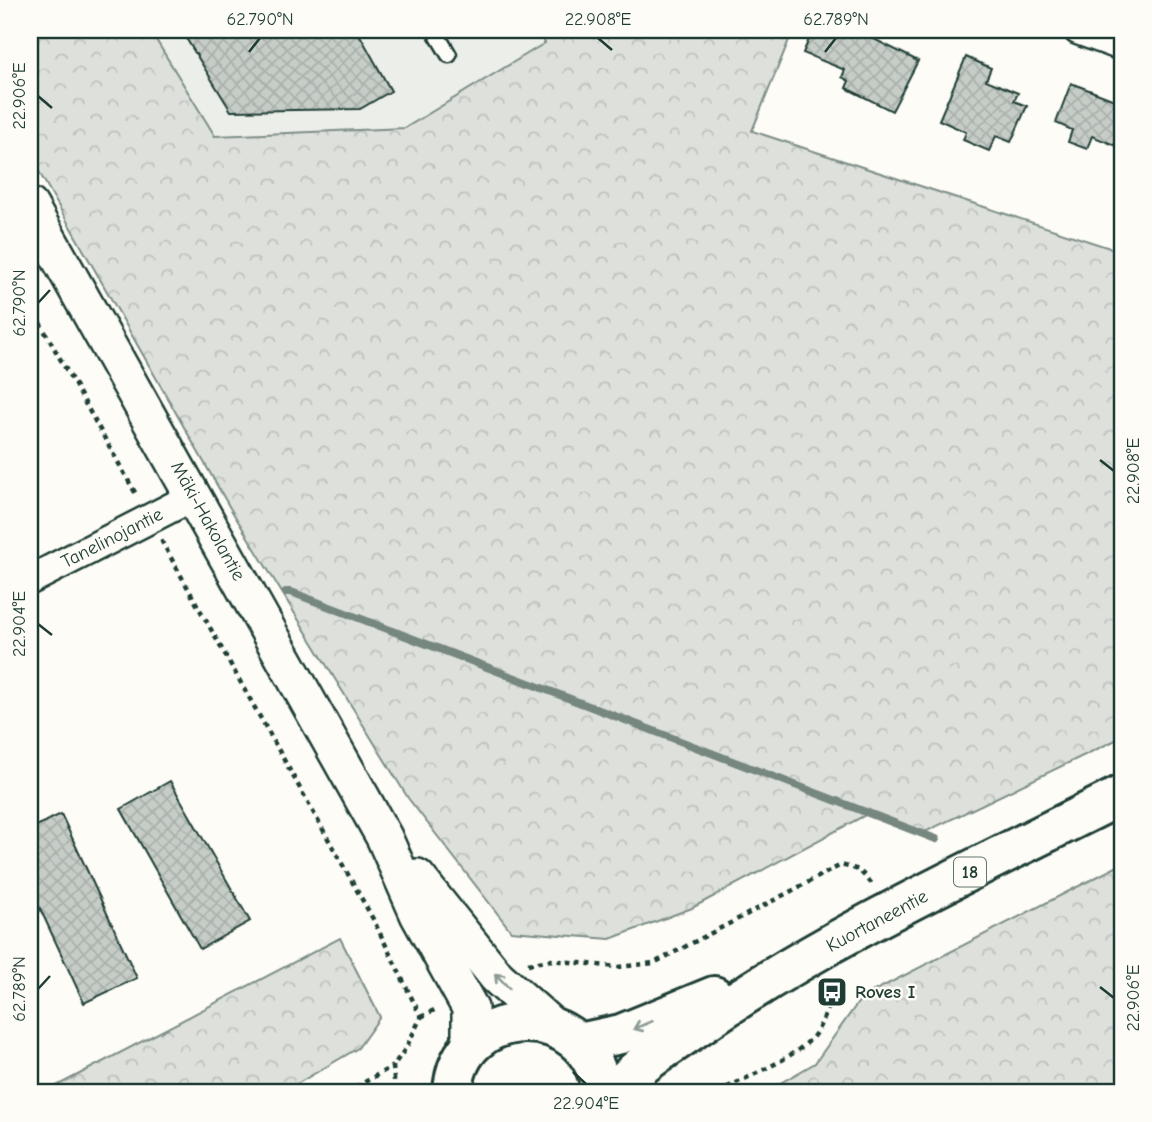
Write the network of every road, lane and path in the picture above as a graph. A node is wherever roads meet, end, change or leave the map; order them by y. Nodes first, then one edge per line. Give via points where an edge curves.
1 (434, 30) edge
2 (1078, 30) edge
3 (1122, 46) edge
4 (449, 55) dead end
5 (30, 206) edge
6 (30, 305) edge
7 (194, 496) junction
8 (150, 519) junction
9 (30, 580) edge
10 (1122, 795) edge
11 (384, 837) junction
12 (895, 910) junction
13 (831, 944) junction
14 (497, 977) junction
15 (464, 995) junction
16 (421, 1017) junction
17 (566, 1035) junction
18 (393, 1066) junction
19 (461, 1068) edge
20 (347, 1092) edge
21 (395, 1092) edge
22 (436, 1092) edge
23 (601, 1092) edge
24 (615, 1092) edge
25 (718, 1092) edge

1 - 4 lane
2 - 3 street
5 - 7 street, Mäki-Hakolantie
6 - 8 path
7 - 8 street, Tanelinojantie
7 - 11 street, Mäki-Hakolantie
8 - 9 street, Tanelinojantie
8 - 16 path via 373,919
10 - 12 highway, Kuortaneentie / 18
11 - 14 street, Mäki-Hakolantie
11 - 15 street, Mäki-Hakolantie via 418,914
12 - 13 highway, Kuortaneentie / 18
12 - 14 path via 859,870 841,865 654,963 618,967 550,960 523,964
13 -> 17 highway, Kuortaneentie / 18 via 621,1034
13 - 24 highway, Kuortaneentie / 18 via 731,1003 647,1062
13 - 25 path via 829,1008 814,1036 789,1055
17 -> 14 street, Mäki-Hakolantie
15 - 16 path
15 - 19 street, Mäki-Hakolantie via 470,1008
16 - 18 path
17 - 19 highway, 18 via 535,1023 508,1025 483,1036
17 - 23 highway via 592,1059
18 - 20 path
18 - 21 path
19 - 22 highway, 18

